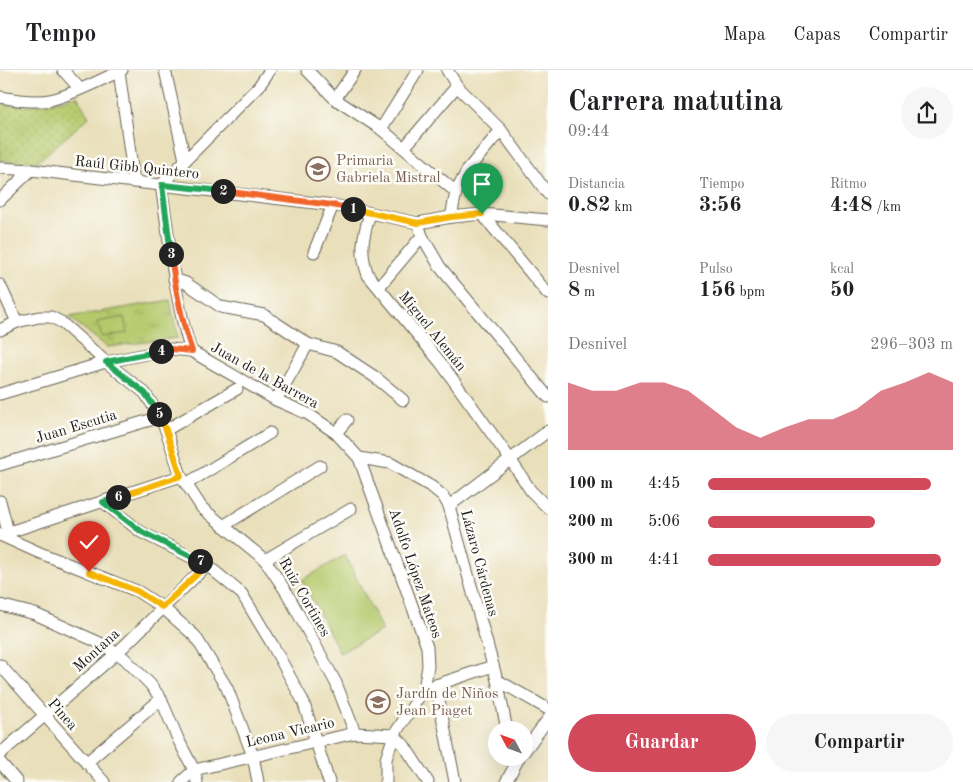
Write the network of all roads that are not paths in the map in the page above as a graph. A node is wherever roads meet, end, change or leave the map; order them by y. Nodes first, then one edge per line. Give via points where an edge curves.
1 (63, 70) edge
2 (165, 70) edge
3 (270, 70) edge
4 (307, 70) edge
5 (355, 70) edge
6 (418, 70) edge
7 (447, 70) edge
8 (121, 71) edge
9 (457, 86) junction
10 (80, 89) junction
11 (0, 97) edge
12 (335, 99) junction
13 (381, 129) junction
14 (501, 130) junction
15 (404, 148) junction
16 (185, 160) junction
17 (0, 168) edge
18 (31, 170) junction
19 (134, 182) junction
20 (162, 185) junction
21 (456, 192) junction
22 (548, 194) edge
23 (0, 200) edge
24 (332, 205) junction
25 (370, 213) junction
26 (482, 214) junction
27 (451, 217) junction
28 (548, 220) edge
29 (418, 223) junction
30 (422, 236) junction
31 (314, 252) dead end
32 (174, 279) junction
33 (0, 285) edge
34 (379, 288) junction
35 (548, 294) edge
36 (17, 322) junction
37 (0, 330) edge
38 (308, 344) junction
39 (192, 351) junction
40 (106, 362) junction
41 (237, 389) dead end
42 (0, 394) edge
43 (548, 397) edge
44 (276, 400) junction
45 (403, 400) dead end
46 (160, 417) junction
47 (347, 420) dead end
48 (166, 430) junction
49 (548, 431) edge
50 (270, 433) dead end
51 (336, 433) junction
52 (359, 458) junction
53 (510, 459) junction
54 (0, 464) edge
55 (320, 466) dead end
56 (183, 480) junction
57 (0, 501) edge
58 (103, 502) junction
59 (449, 506) junction
60 (548, 508) edge
61 (350, 509) dead end
62 (223, 526) junction
63 (8, 532) junction
64 (265, 560) junction
65 (207, 565) junction
66 (0, 605) edge
67 (162, 607) junction
68 (117, 653) junction
69 (0, 665) edge
70 (493, 666) junction
71 (497, 680) junction
72 (436, 685) junction
73 (424, 689) junction
74 (161, 699) junction
75 (548, 709) edge
76 (44, 716) junction
77 (548, 719) edge
78 (505, 721) edge
79 (355, 733) junction
80 (394, 735) junction
81 (533, 740) edge
82 (317, 742) junction
83 (0, 754) edge
84 (253, 756) junction
85 (0, 762) edge
86 (86, 763) junction
87 (513, 766) edge
88 (194, 770) junction
89 (17, 782) edge
90 (104, 782) edge
91 (181, 782) edge
92 (197, 782) edge
93 (258, 782) edge
94 (329, 782) edge
95 (386, 782) edge
96 (428, 782) edge
97 (455, 782) edge
98 (506, 782) edge

1 - 10 street
2 - 16 street
3 - 16 street via 259,86
4 - 12 street
5 - 12 street
6 - 13 street
7 - 9 street
8 - 10 street
8 - 19 street
9 - 14 street
9 - 15 street
10 - 11 street via 50,100 18,101
12 - 13 street
13 - 15 street
14 - 21 street via 468,169
14 - 22 street
15 - 21 street
16 - 20 street
17 - 18 street, Raúl Gibb Quintero
18 - 19 street, Raúl Gibb Quintero
18 - 23 street
19 - 20 street, Raúl Gibb Quintero
20 - 24 street, Raúl Gibb Quintero
20 - 32 street
21 - 27 street
24 - 25 street, Raúl Gibb Quintero
24 - 31 street
25 - 29 street, Raúl Gibb Quintero
25 - 34 street, Miguel Alemán via 362,259 368,276
26 - 27 street
26 - 28 street
26 - 35 street
27 - 29 street
29 - 30 street
30 - 34 street
30 - 43 street via 440,267
32 - 38 street via 186,283 221,307 264,316
32 - 39 street
33 - 36 street
34 - 53 street, Miguel Alemán via 441,363
36 - 37 street, Ruiz Cortines
36 - 40 street, Ruiz Cortines via 51,316
38 - 44 street
38 - 45 street via 337,352
39 - 40 street, Juan de la Barrera via 171,349
39 - 44 street, Juan de la Barrera
40 - 42 street, Juan de la Barrera
40 - 46 street, Ruiz Cortines via 145,393
41 - 48 street
44 - 51 street, Juan de la Barrera via 308,414
46 - 48 street, Ruiz Cortines
46 - 54 street, Juan Escutia
47 - 51 street
48 - 56 street, Ruiz Cortines
49 - 53 street
50 - 56 street
51 - 52 street, Juan de la Barrera
52 - 59 street, Lázaro Cárdenas via 390,463 432,487 444,496
52 - 73 street, Adolfo López Mateos via 427,647
53 - 59 street
53 - 60 street, Miguel Alemán via 531,491
55 - 62 street
56 - 58 street
56 - 62 street, Ruiz Cortines via 202,508
57 - 63 street
58 - 63 street
58 - 65 street via 142,532
59 - 70 street, Lázaro Cárdenas
61 - 64 street
62 - 64 street, Ruiz Cortines
63 - 67 street via 0,535 137,591
64 - 79 street, Ruiz Cortines via 336,682
65 - 67 street, Montana
65 - 82 street via 242,594 303,701
66 - 68 street via 35,614
67 - 68 street, Montana
67 - 84 street via 195,636 227,688
68 - 74 street
68 - 76 street, Montana
69 - 76 street, Pinea
70 - 71 street, Lázaro Cárdenas
70 - 72 street
71 - 75 street
71 - 78 street, Lázaro Cárdenas
72 - 73 street
72 - 97 street
73 - 80 street, Adolfo López Mateos
74 - 86 street
74 - 88 street
76 - 83 street, Montana
76 - 86 street, Pinea
77 - 81 street
79 - 80 street, Leona Vicario
79 - 82 street, Leona Vicario
80 - 95 street, Adolfo López Mateos via 386,759
80 - 96 street
82 - 84 street, Leona Vicario
82 - 94 street
84 - 88 street, Leona Vicario
84 - 93 street
85 - 89 street
86 - 90 street, Pinea
87 - 98 street
88 - 91 street
88 - 92 street

